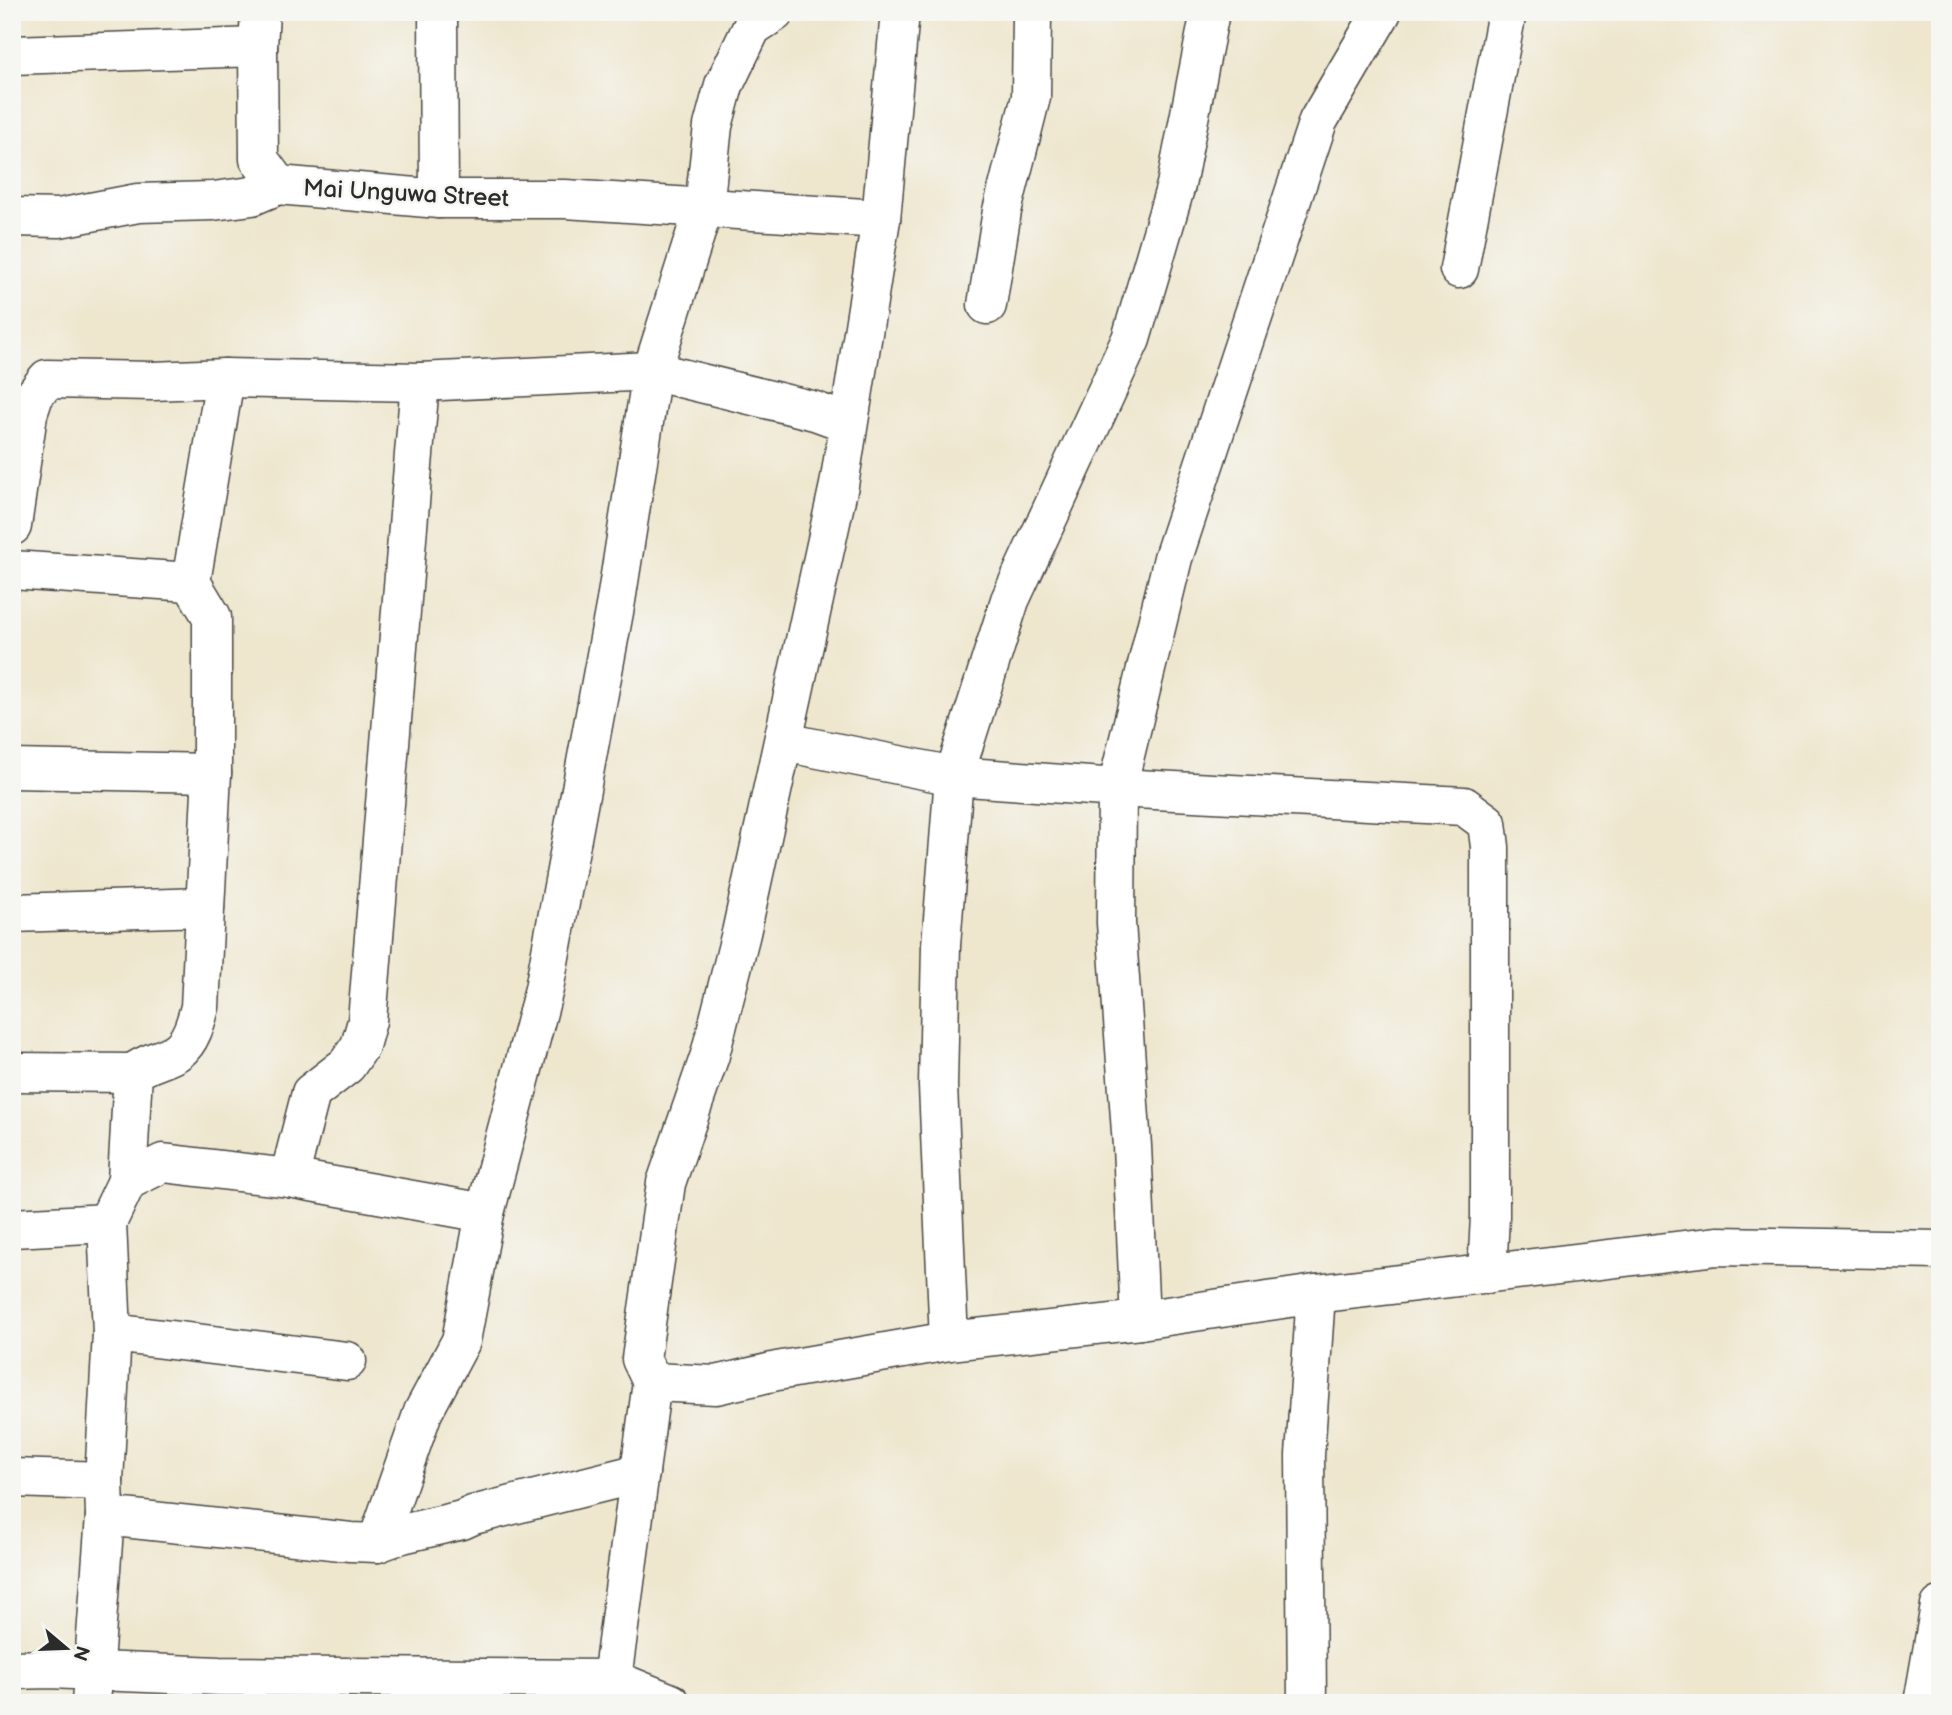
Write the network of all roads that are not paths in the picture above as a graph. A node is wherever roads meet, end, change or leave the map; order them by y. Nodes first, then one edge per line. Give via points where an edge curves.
1 (438, 12) edge
2 (775, 12) edge
3 (900, 12) edge
4 (1031, 12) edge
5 (1210, 12) edge
6 (1382, 12) edge
7 (1507, 12) edge
8 (259, 30) edge
9 (12, 55) edge
10 (278, 185) junction
11 (439, 199) junction
12 (704, 207) junction
13 (12, 217) edge
14 (881, 219) junction
15 (1459, 269) dead end
16 (987, 304) dead end
17 (652, 371) junction
18 (225, 378) junction
19 (420, 382) junction
20 (848, 423) junction
21 (12, 526) edge
22 (12, 570) edge
23 (191, 582) junction
24 (784, 742) junction
25 (12, 769) edge
26 (212, 773) junction
27 (954, 776) junction
28 (1117, 788) junction
29 (205, 906) junction
30 (12, 913) edge
31 (12, 1072) edge
32 (132, 1073) junction
33 (289, 1178) junction
34 (127, 1181) junction
35 (485, 1213) junction
36 (107, 1223) junction
37 (12, 1228) edge
38 (1940, 1250) edge
39 (1487, 1274) junction
40 (1316, 1294) junction
41 (1140, 1320) junction
42 (112, 1333) junction
43 (949, 1341) junction
44 (347, 1361) dead end
45 (652, 1382) junction
46 (640, 1473) junction
47 (12, 1478) edge
48 (105, 1499) junction
49 (377, 1543) junction
50 (1940, 1606) edge
51 (12, 1671) edge
52 (612, 1679) junction
53 (92, 1688) edge
54 (301, 1690) edge
55 (671, 1703) edge
56 (1307, 1703) edge
57 (1923, 1703) edge

1 - 11 street
2 - 12 street via 752,27 724,85 713,126
3 - 14 street
4 - 16 street via 1031,97 1002,211
5 - 27 street via 1176,185 1131,339 1010,600
6 - 28 street via 1318,121 1173,558
7 - 15 street
8 - 9 street, Mai Unguwa Street
8 - 10 street, Mai Unguwa Street via 259,159
10 - 11 street, Mai Unguwa Street
10 - 13 street via 252,196 214,201 138,203 59,218
11 - 12 street, Mai Unguwa Street via 565,199
12 - 14 street, Mai Unguwa Street
12 - 17 street
14 - 20 street
17 - 19 street
17 - 20 street
17 - 35 street via 616,601 544,989
18 - 19 street
18 - 21 street via 47,379 27,414
18 - 23 street
19 - 33 street via 367,1021 360,1046 347,1065 311,1093
20 - 24 street
22 - 23 street
23 - 26 street via 212,617
24 - 27 street
24 - 45 street via 710,1055 666,1183 641,1359
25 - 26 street
26 - 29 street
27 - 28 street
27 - 43 street via 941,944 938,1086
28 - 39 street via 1464,806 1487,823
28 - 41 street via 1116,923
29 - 30 street
29 - 32 street via 195,1027 178,1051
31 - 32 street
32 - 34 street
33 - 34 street via 163,1163
33 - 35 street
34 - 36 street
35 - 49 street via 461,1341 423,1412
36 - 37 street
36 - 42 street
38 - 39 street via 1717,1246
39 - 40 street
40 - 41 street
40 - 56 street via 1305,1455
41 - 43 street
42 - 44 street
42 - 48 street
43 - 45 street via 716,1385
45 - 46 street
46 - 49 street
46 - 52 street
47 - 48 street
48 - 49 street
48 - 53 street
50 - 57 street
51 - 53 street via 49,1670
52 - 54 street
52 - 55 street
53 - 54 street

